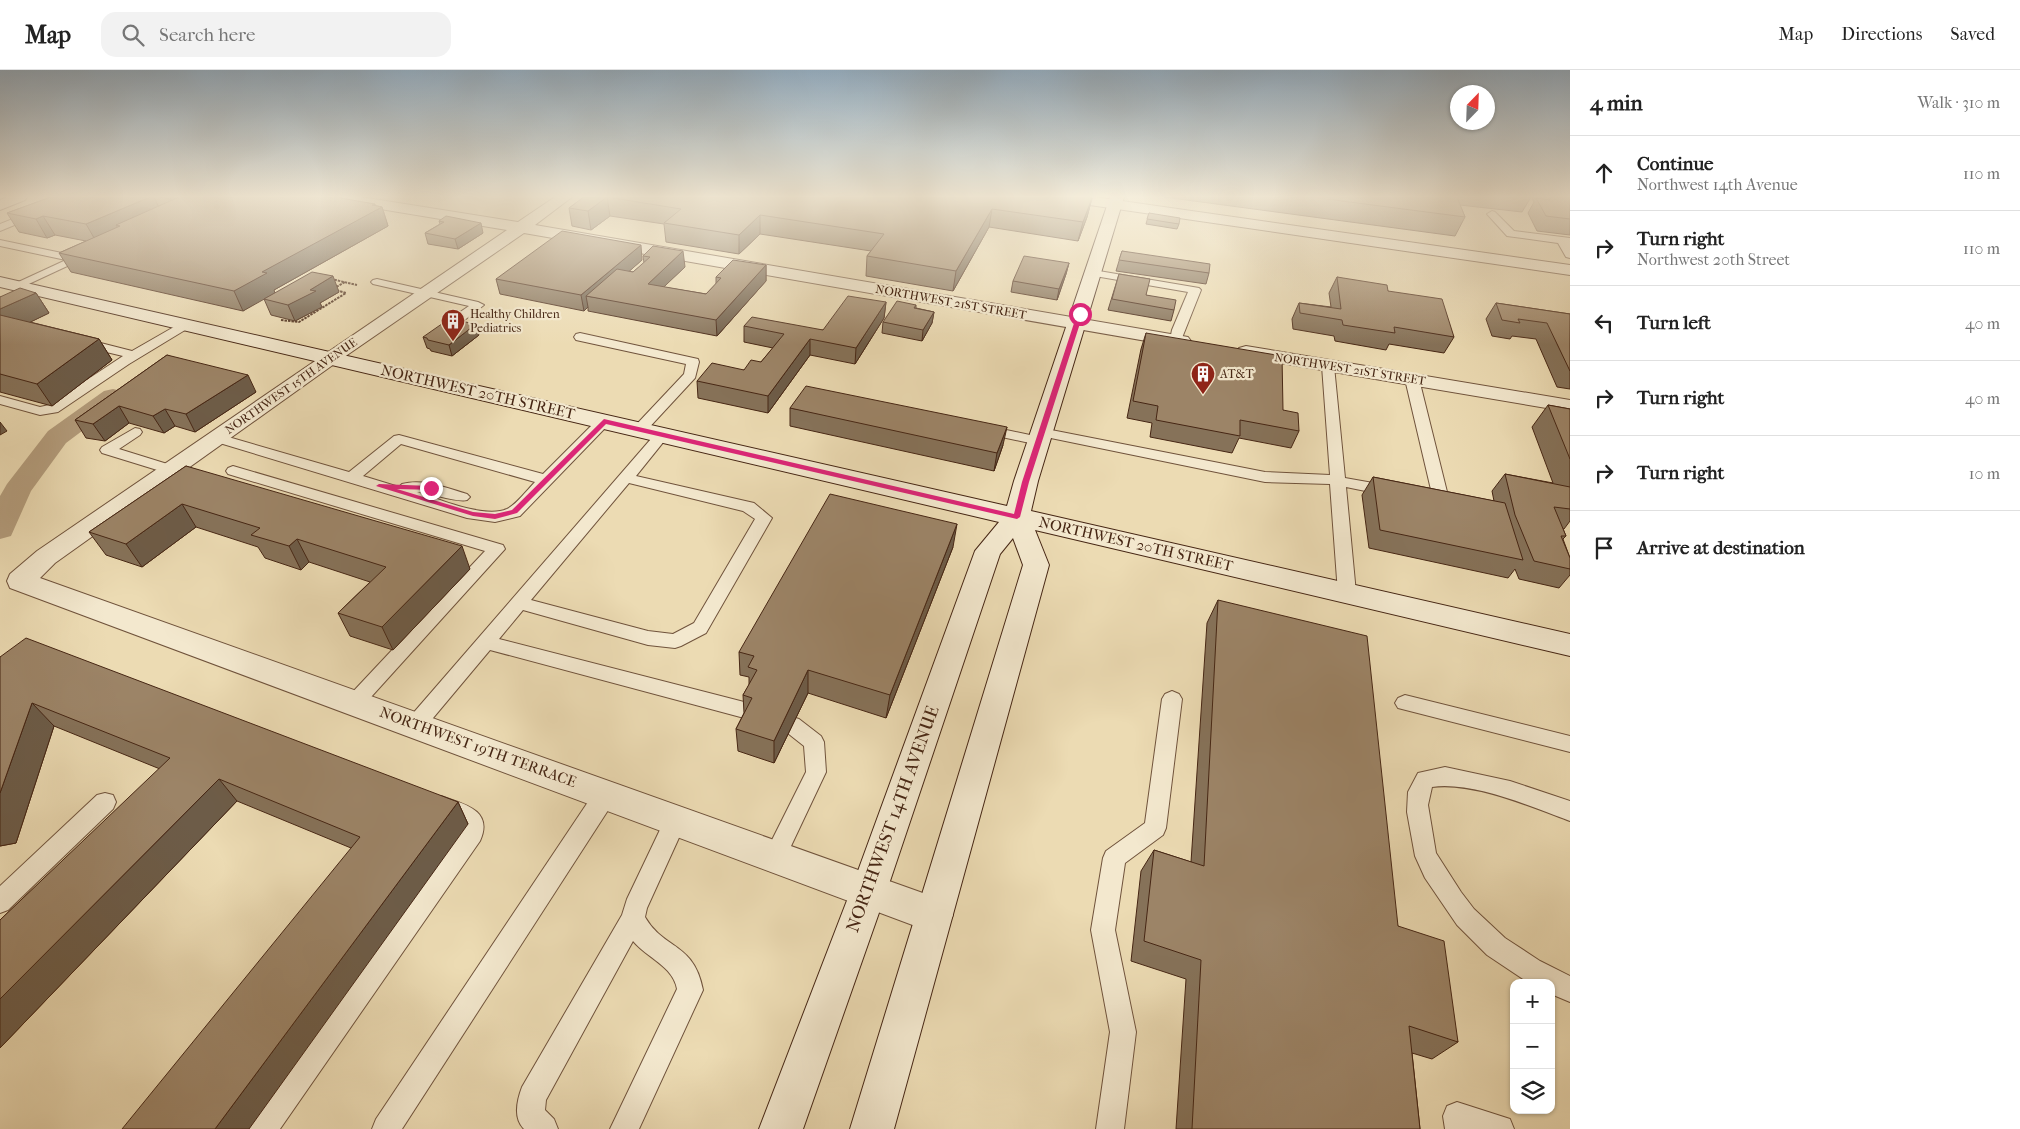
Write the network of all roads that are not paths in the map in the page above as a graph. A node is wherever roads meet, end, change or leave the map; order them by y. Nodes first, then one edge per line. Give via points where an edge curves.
1 (16, 246) edge
2 (493, 246) edge
3 (634, 246) edge
4 (1101, 246) edge
5 (1415, 246) edge
6 (94, 251) edge
7 (76, 259) junction
8 (1570, 270) edge
9 (1093, 273) junction
10 (0, 282) edge
11 (377, 282) dead end
12 (18, 286) junction
13 (426, 292) junction
14 (454, 322) edge
15 (1077, 323) junction
16 (186, 324) junction
17 (580, 337) dead end
18 (70, 339) edge
19 (1176, 340) junction
20 (1195, 344) edge
21 (1233, 350) edge
22 (134, 356) junction
23 (330, 358) junction
24 (1328, 366) junction
25 (1412, 380) junction
26 (0, 400) edge
27 (1570, 406) edge
28 (604, 421) junction
29 (973, 426) edge
30 (135, 432) edge
31 (651, 432) junction
32 (1040, 437) junction
33 (218, 438) junction
34 (172, 470) junction
35 (233, 471) dead end
36 (351, 478) junction
37 (626, 478) junction
38 (546, 480) junction
39 (1338, 481) junction
40 (379, 486) junction
41 (462, 497) dead end
42 (487, 504) dead end
43 (514, 512) junction
44 (1017, 517) junction
45 (20, 581) joint
46 (1347, 593) junction
47 (519, 603) junction
48 (486, 642) junction
49 (1570, 644) edge
50 (1172, 699) dead end
51 (355, 702) junction
52 (1405, 703) dead end
53 (748, 711) edge
54 (416, 724) junction
55 (792, 725) edge
56 (1570, 744) edge
57 (606, 794) junction
58 (421, 798) edge
59 (105, 802) dead end
60 (1570, 811) edge
61 (676, 820) junction
62 (775, 856) junction
63 (869, 890) junction
64 (0, 902) edge
65 (934, 914) junction
66 (633, 918) junction
67 (1570, 989) edge
68 (263, 1129) edge
69 (386, 1129) edge
70 (544, 1129) edge
71 (624, 1129) edge
72 (781, 1129) edge
73 (872, 1129) edge
74 (1110, 1129) edge
75 (1459, 1129) edge
76 (1500, 1129) edge

1 - 7 lane
2 - 13 street, NORTHWEST 15TH AVENUE
3 - 15 street, NORTHWEST 21ST STREET
4 - 9 street, NORTHWEST 14TH AVENUE
5 - 8 street
6 - 7 lane
7 - 12 lane
9 - 15 street, NORTHWEST 14TH AVENUE
9 - 19 lane via 1195,290
10 - 12 street, NORTHWEST 20TH STREET
11 - 13 lane
12 - 16 street, NORTHWEST 20TH STREET
13 - 14 lane via 478,305
13 - 23 street, NORTHWEST 15TH AVENUE
15 - 19 street, NORTHWEST 21ST STREET
15 - 32 street, NORTHWEST 14TH AVENUE
16 - 22 lane
16 - 23 street, NORTHWEST 20TH STREET
17 - 31 lane via 693,362 690,374
18 - 22 lane
19 - 20 street, NORTHWEST 21ST STREET
21 - 24 street, NORTHWEST 21ST STREET
22 - 26 lane via 54,409 40,411
23 - 28 street, NORTHWEST 20TH STREET
23 - 33 street, NORTHWEST 15TH AVENUE
24 - 25 street, NORTHWEST 21ST STREET
24 - 39 lane
25 - 27 street, NORTHWEST 21ST STREET
25 - 39 lane via 1441,500
28 - 31 street, NORTHWEST 20TH STREET
28 - 38 lane
29 - 32 lane
30 - 34 lane via 107,450
31 - 37 lane
31 - 44 street, NORTHWEST 20TH STREET
32 - 39 lane via 1265,476
32 - 44 street, NORTHWEST 14TH AVENUE
33 - 34 street, NORTHWEST 15TH AVENUE
33 - 36 lane
34 - 45 street, NORTHWEST 15TH AVENUE via 46,557
35 - 51 lane via 497,549
36 - 38 lane via 399,439
36 - 40 lane
37 - 47 lane
37 - 47 lane via 748,507 764,518 700,628 674,641 648,638
38 - 43 lane
39 - 46 lane
40 - 41 lane via 431,488
40 - 43 lane via 473,514 495,517
42 - 43 lane
44 - 46 street, NORTHWEST 20TH STREET
44 - 63 street, NORTHWEST 14TH AVENUE via 988,552
44 - 65 street via 1036,566
45 - 51 street, NORTHWEST 19TH TERRACE
46 - 49 street, NORTHWEST 20TH STREET
47 - 48 lane
48 - 53 lane
48 - 54 lane
50 - 74 lane via 1155,828 1114,858 1103,930 1123,1032
51 - 54 street, NORTHWEST 19TH TERRACE
52 - 56 lane
54 - 57 street, NORTHWEST 19TH TERRACE
55 - 62 lane via 814,742 816,772
57 - 61 street, NORTHWEST 19TH TERRACE
57 - 69 lane
58 - 68 lane via 466,815 472,820 472,834
59 - 64 lane
60 - 67 lane via 1510,790 1446,776 1425,779 1417,791 1417,811 1427,860 1470,924 1502,952 1544,979
61 - 62 street, NORTHWEST 19TH TERRACE
61 - 66 lane via 635,907
62 - 63 street, NORTHWEST 19TH TERRACE
63 - 65 street, NORTHWEST 19TH TERRACE
63 - 72 street, NORTHWEST 14TH AVENUE
65 - 73 street
66 - 70 lane via 532,1097 531,1116
66 - 71 lane via 642,934 682,966 689,977 690,990
75 - 76 lane via 1457,1116

